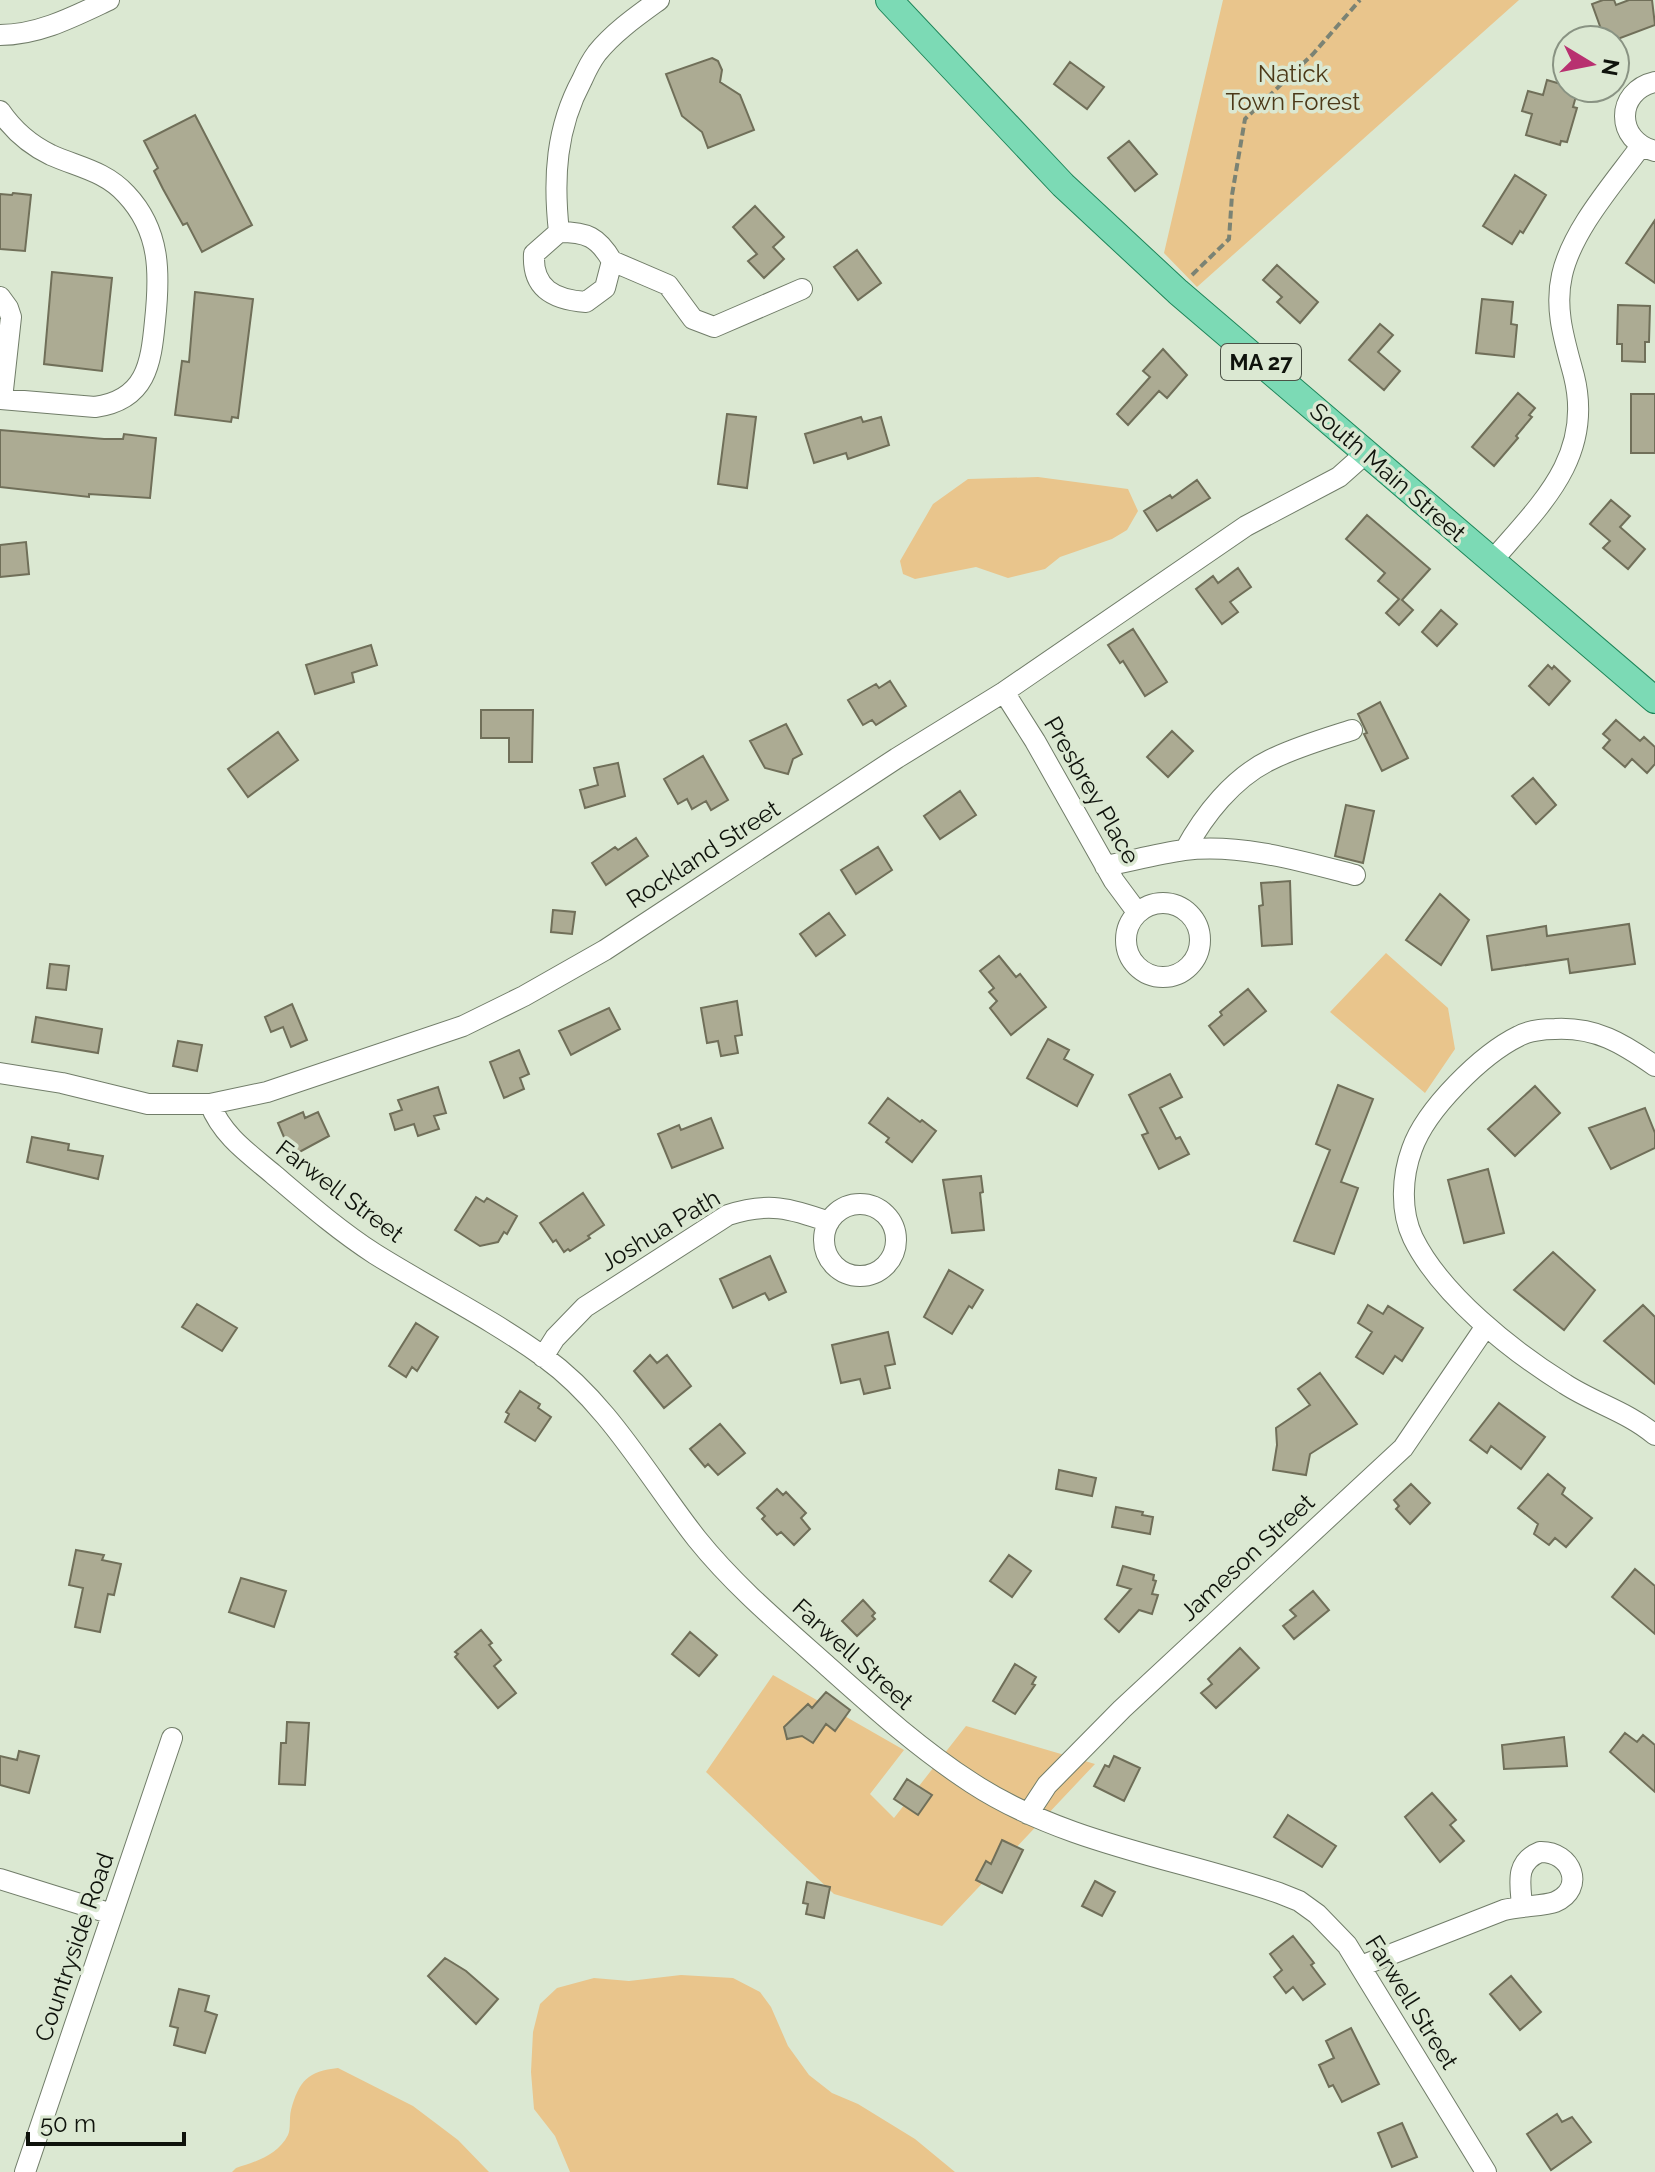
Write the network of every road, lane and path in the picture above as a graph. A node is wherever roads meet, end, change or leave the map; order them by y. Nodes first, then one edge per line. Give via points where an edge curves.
1 (109, 0) edge
2 (659, 0) edge
3 (889, 0) edge
4 (1360, 0) edge
5 (0, 35) edge
6 (1655, 82) edge
7 (0, 111) edge
8 (1648, 148) edge
9 (559, 232) junction
10 (612, 261) junction
11 (1191, 276) dead end
12 (802, 289) dead end
13 (0, 297) edge
14 (1, 399) edge
15 (1366, 453) junction
16 (1492, 561) junction
17 (1004, 692) junction
18 (1655, 700) edge
19 (1352, 730) dead end
20 (1185, 850) junction
21 (1105, 866) junction
22 (1355, 875) dead end
23 (1137, 912) dead end
24 (1655, 1066) edge
25 (0, 1073) edge
26 (210, 1104) junction
27 (829, 1222) dead end
28 (1486, 1326) junction
29 (543, 1357) junction
30 (1655, 1435) edge
31 (172, 1738) dead end
32 (1028, 1814) junction
33 (0, 1879) edge
34 (1522, 1905) junction
35 (112, 1914) junction
36 (1361, 1966) junction
37 (25, 2172) edge
38 (1486, 2172) edge

1 - 5 street via 57,24
2 - 9 street via 596,54 573,96 558,143 554,192
3 - 15 main road, South Main Street / MA 27 via 1063,185
4 - 11 path via 1245,119 1229,239
6 - 8 street via 1637,90 1625,114 1629,134
7 - 14 street via 31,143 99,173 126,194 150,231 159,275 150,363 126,397 95,407
8 - 16 street via 1567,258 1560,322 1579,400 1577,429 1569,461 1548,496
9 - 10 street via 578,232 602,242
9 - 10 street via 534,254 533,272 565,301 586,302 605,288
10 - 12 street via 668,285 693,319 714,327
13 - 14 street via 11,317
15 - 16 main road, South Main Street / MA 27
15 - 17 street, Rockland Street via 1339,477 1246,526
16 - 18 main road, South Main Street / MA 27
17 - 21 street, Presbrey Place
17 - 26 street, Rockland Street via 605,950 492,1014 267,1092
19 - 20 street via 1267,761 1218,803
20 - 21 street
20 - 22 street via 1279,857
21 - 23 street, Presbrey Place
24 - 28 street via 1619,1041 1588,1031 1522,1034 1490,1053 1433,1114 1413,1147 1404,1179 1406,1220 1434,1273
25 - 26 street, Rockland Street via 148,1104
26 - 29 street, Farwell Street via 231,1139 323,1217
27 - 29 street, Joshua Path via 774,1206 728,1215 585,1307
28 - 30 street via 1565,1385 1642,1423
28 - 32 street, Jameson Street via 1403,1448 1122,1709 1047,1785
29 - 32 street, Farwell Street via 581,1388 697,1538 748,1594 913,1742 974,1785
31 - 35 street, Countryside Road
32 - 36 street, Farwell Street via 1299,1901 1334,1929
33 - 35 street
34 - 34 street via 1563,1897 1572,1881 1567,1862 1559,1855 1531,1855 1521,1869
34 - 36 street
35 - 37 street, Countryside Road
36 - 38 street, Farwell Street

